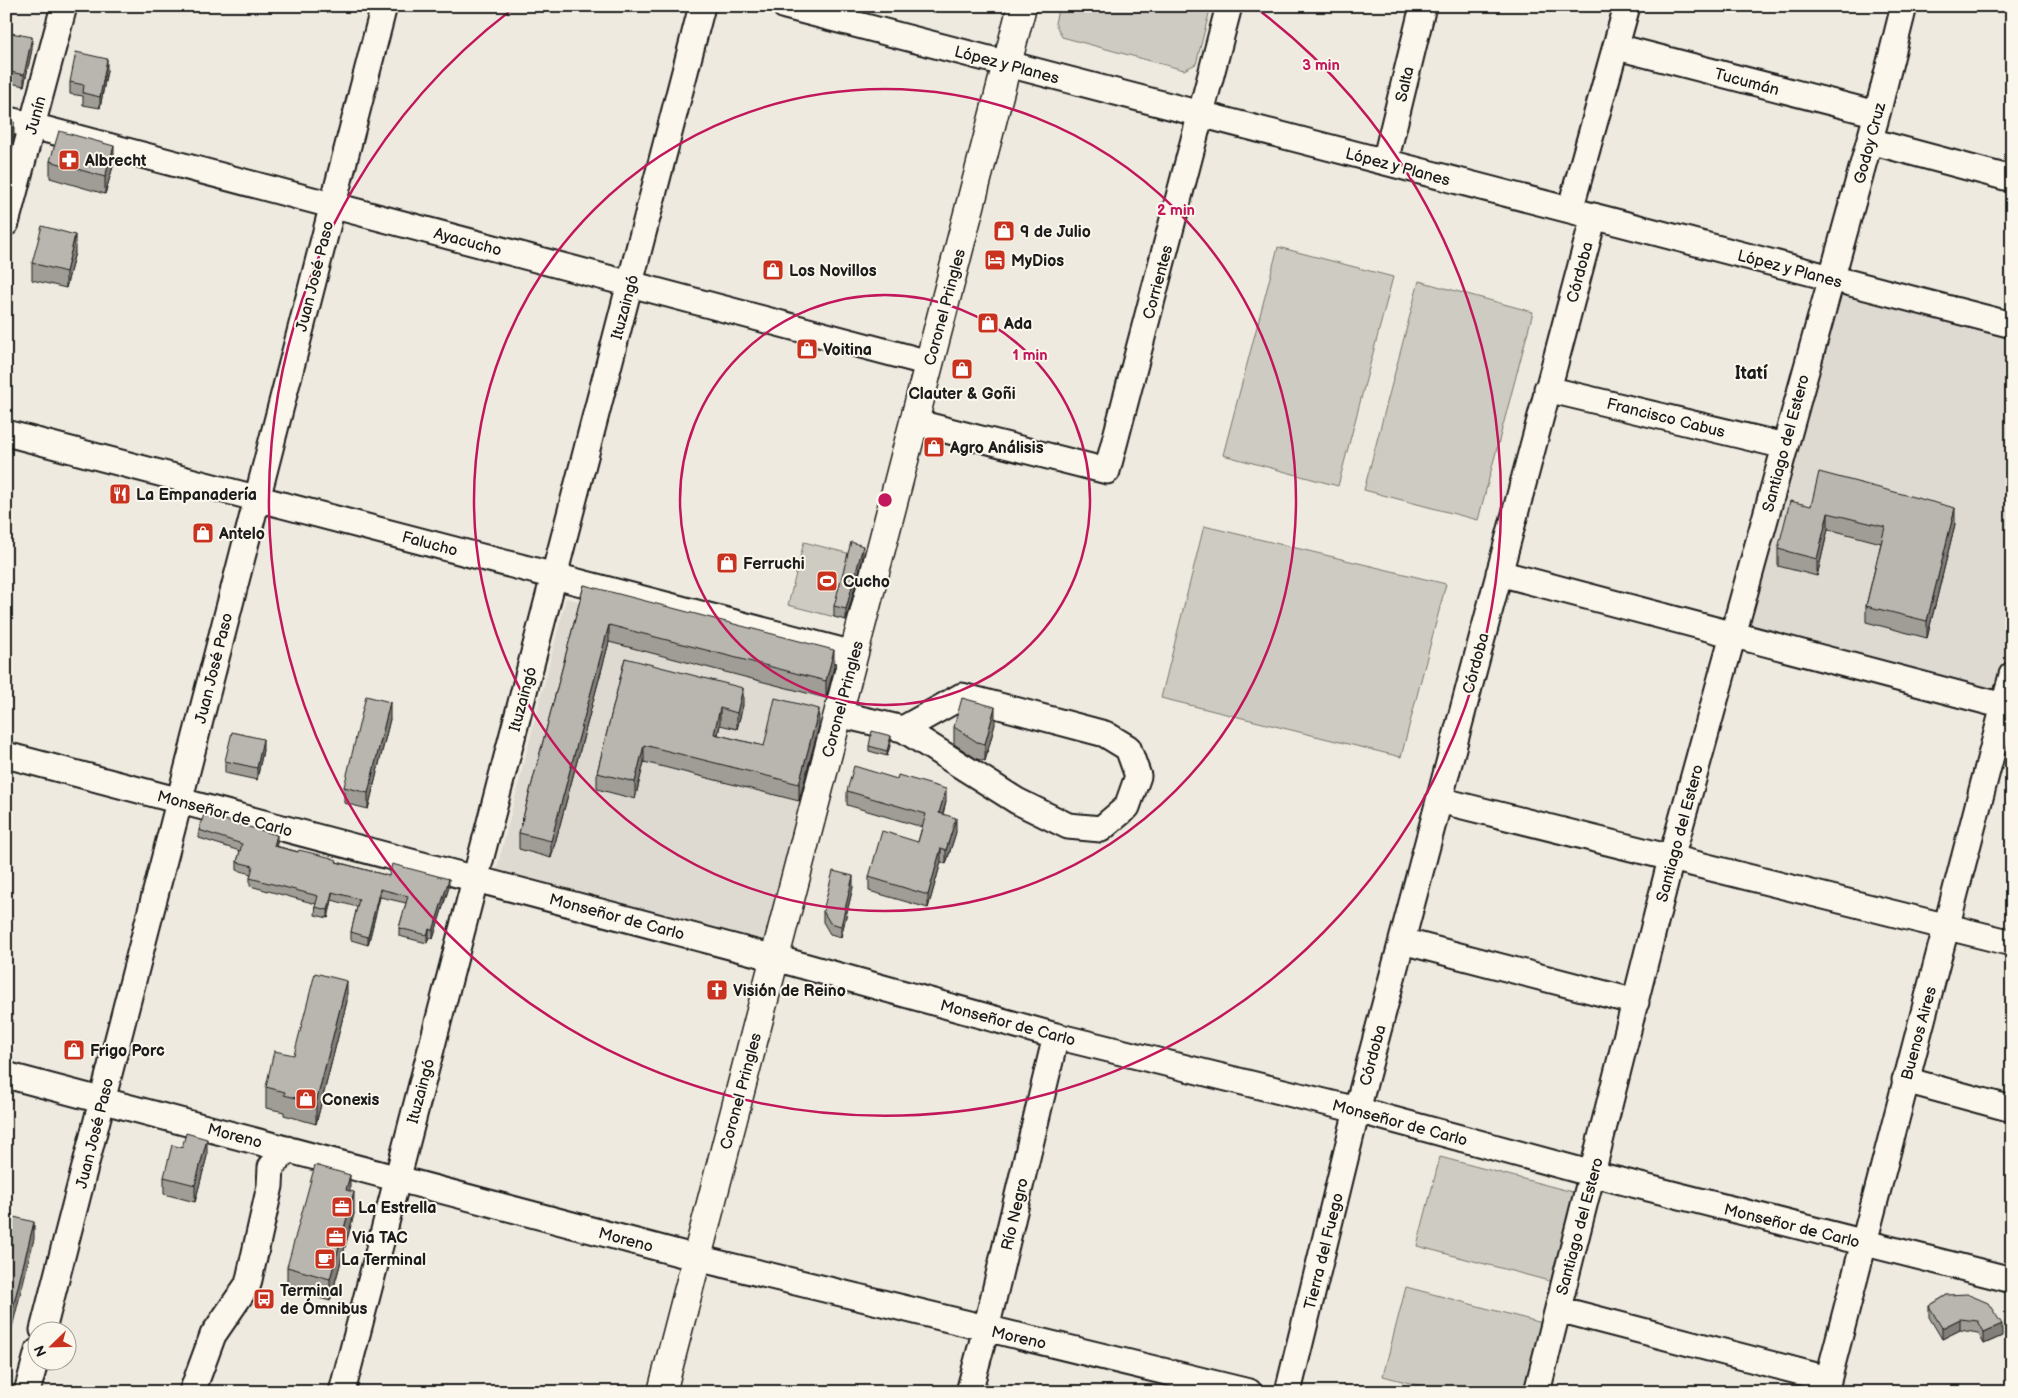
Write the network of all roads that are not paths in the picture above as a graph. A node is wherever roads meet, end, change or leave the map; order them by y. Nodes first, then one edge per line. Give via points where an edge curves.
1 (64, 6) edge
2 (384, 6) edge
3 (702, 6) edge
4 (785, 6) edge
5 (1022, 6) edge
6 (1229, 6) edge
7 (1422, 6) edge
8 (1627, 6) edge
9 (1904, 6) edge
10 (1617, 47) junction
11 (1007, 64) junction
12 (1201, 114) junction
13 (1877, 114) junction
14 (6, 119) edge
15 (32, 126) junction
16 (1870, 141) junction
17 (1385, 162) junction
18 (2012, 179) edge
19 (332, 205) junction
20 (1570, 210) junction
21 (1594, 216) junction
22 (6, 223) edge
23 (1831, 278) junction
24 (630, 284) junction
25 (2012, 325) edge
26 (929, 363) junction
27 (1547, 389) junction
28 (914, 422) junction
29 (6, 433) edge
30 (1785, 446) junction
31 (257, 498) junction
32 (1499, 573) junction
33 (554, 576) junction
34 (1732, 636) junction
35 (854, 654) junction
36 (2012, 675) edge
37 (2004, 706) junction
38 (838, 714) junction
39 (903, 730) junction
40 (6, 755) edge
41 (1439, 800) junction
42 (179, 801) junction
43 (1671, 859) junction
44 (476, 879) junction
45 (1946, 926) junction
46 (1402, 941) junction
47 (2012, 943) edge
48 (775, 958) junction
49 (1636, 1002) junction
50 (1056, 1036) junction
51 (6, 1075) edge
52 (1905, 1080) junction
53 (102, 1100) junction
54 (2012, 1109) edge
55 (1357, 1110) junction
56 (287, 1149) junction
57 (1593, 1174) junction
58 (398, 1178) junction
59 (1862, 1243) junction
60 (697, 1258) junction
61 (2012, 1280) edge
62 (1558, 1308) junction
63 (46, 1320) edge
64 (986, 1329) junction
65 (33, 1370) edge
66 (1826, 1385) edge
67 (6, 1391) edge
68 (10, 1392) edge
69 (27, 1392) edge
70 (192, 1392) edge
71 (342, 1392) edge
72 (662, 1392) edge
73 (969, 1392) edge
74 (1249, 1392) edge
75 (1288, 1392) edge
76 (1537, 1392) edge

1 - 15 street, Junín
2 - 19 street, Juan José Paso
3 - 24 street, Ituzaingó
4 - 11 street, López y Planes
5 - 11 main road, Coronel Pringles
6 - 12 street, Corrientes
7 - 17 street, Salta
8 - 10 street
9 - 13 street, Godoy Cruz
10 - 13 street, Tucumán
10 - 20 street
11 - 12 street, López y Planes
11 - 26 main road, Coronel Pringles
12 - 17 street, López y Planes
12 - 28 street, Corrientes via 1107,470
13 - 16 street, Godoy Cruz
14 - 15 street, Ayacucho
15 - 19 street, Ayacucho
15 - 22 street, Junín
16 - 18 street
16 - 23 street, Godoy Cruz
17 - 20 street, López y Planes
19 - 24 street, Ayacucho
19 - 31 street, Juan José Paso
20 - 21 street, López y Planes
21 - 23 street, López y Planes
21 - 27 street, Córdoba
23 - 25 street, López y Planes
23 - 30 street, Santiago del Estero
24 - 26 street, Ayacucho
24 - 33 street, Ituzaingó
26 - 28 main road, Coronel Pringles
27 - 30 street, Francisco Cabus
27 - 32 street, Córdoba
28 - 35 main road, Coronel Pringles
29 - 31 street, Falucho
30 - 34 street, Santiago del Estero
31 - 33 street, Falucho
31 - 42 street, Juan José Paso
32 - 34 street
32 - 41 street, Córdoba
33 - 35 street, Falucho
33 - 44 street, Ituzaingó
34 - 37 street
34 - 43 street, Santiago del Estero
35 - 38 main road, Coronel Pringles
36 - 37 street, Buenos Aires
37 - 45 street, Buenos Aires
38 - 39 street
38 - 48 main road, Coronel Pringles
39 - 39 street via 1016,801 1068,826 1101,828 1126,807 1138,776 1128,748 1105,734 962,696
40 - 42 street, Monseñor de Carlo
41 - 43 street
41 - 46 street, Córdoba
42 - 44 street, Monseñor de Carlo
42 - 53 street, Juan José Paso
43 - 45 street
43 - 49 street, Santiago del Estero
44 - 48 street, Monseñor de Carlo
44 - 58 street, Ituzaingó
45 - 47 street
45 - 52 street, Buenos Aires
46 - 49 street
46 - 55 street, Córdoba
48 - 50 street, Monseñor de Carlo
48 - 60 main road, Coronel Pringles
49 - 57 street, Santiago del Estero
50 - 55 street, Monseñor de Carlo
50 - 64 street, Río Negro
51 - 53 street, Moreno
52 - 54 street
52 - 59 street, Buenos Aires
53 - 56 street, Moreno
53 - 63 street, Juan José Paso
55 - 57 street, Monseñor de Carlo
55 - 75 street, Tierra del Fuego
56 - 58 street, Moreno
56 - 70 street via 271,1167 270,1186 248,1284 213,1335
57 - 59 street, Monseñor de Carlo
57 - 62 street, Santiago del Estero
58 - 60 street, Moreno
58 - 71 street, Ituzaingó
59 - 61 street, Monseñor de Carlo
59 - 66 street, Buenos Aires
60 - 64 street, Moreno
60 - 72 main road, Coronel Pringles
62 - 66 street
62 - 76 street, Santiago del Estero
64 - 73 street, Río Negro
64 - 74 street, Moreno
65 - 69 street
67 - 68 street

